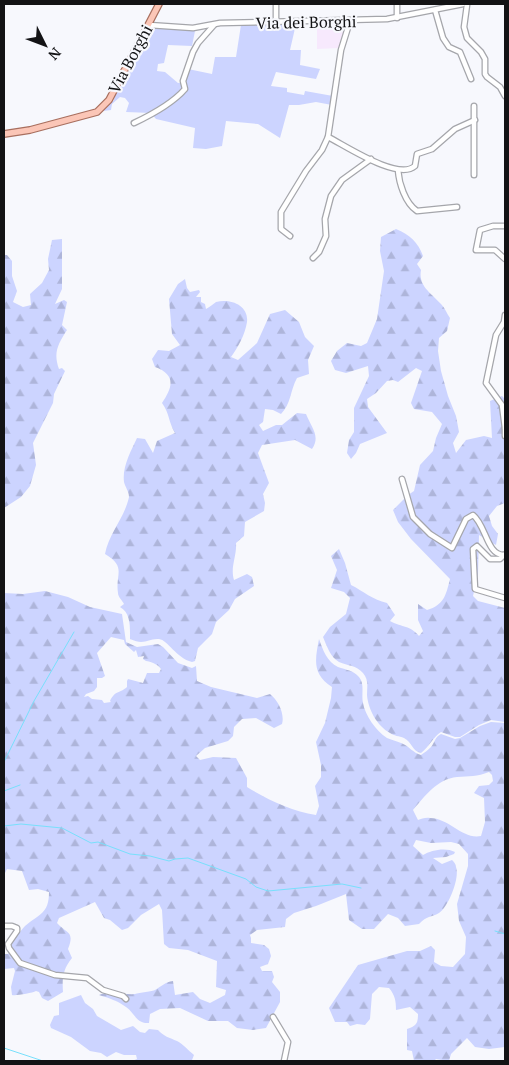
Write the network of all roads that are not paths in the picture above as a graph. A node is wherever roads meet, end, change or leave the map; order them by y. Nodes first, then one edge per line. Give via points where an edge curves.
1 (159, 4) edge
2 (276, 4) edge
3 (397, 4) edge
4 (465, 5) edge
5 (435, 10) junction
6 (397, 18) junction
7 (350, 21) junction
8 (276, 23) junction
9 (215, 24) junction
10 (149, 25) junction
11 (471, 78) dead end
12 (505, 83) edge
13 (500, 87) junction
14 (505, 96) edge
15 (474, 106) dead end
16 (475, 120) junction
17 (134, 123) dead end
18 (4, 134) edge
19 (328, 137) junction
20 (371, 159) junction
21 (398, 170) junction
22 (474, 174) dead end
23 (457, 207) dead end
24 (505, 226) edge
25 (290, 236) dead end
26 (313, 258) dead end
27 (505, 260) edge
28 (505, 315) edge
29 (505, 428) edge
30 (505, 436) edge
31 (402, 479) dead end
32 (504, 555) edge
33 (505, 598) edge
34 (4, 926) edge
35 (126, 999) dead end
36 (273, 1017) dead end
37 (284, 1061) edge

1 - 10 main road, Via Borghi
2 - 8 street
3 - 6 street
4 - 5 street, Via dei Borghi
4 - 13 street via 467,38 485,59 487,77
5 - 6 street, Via dei Borghi
5 - 11 street via 443,38 449,47 460,52
6 - 7 street, Via dei Borghi
7 - 8 street, Via dei Borghi
7 - 19 street via 340,55
8 - 9 street, Via dei Borghi
9 - 10 street, Via dei Borghi via 193,28
9 - 17 street via 193,52 181,94 149,117
10 - 18 main road, Via Borghi via 109,100 97,112
12 - 13 street
13 - 14 street
15 - 16 street
16 - 21 street via 456,129 432,149 417,154 415,166 410,170
16 - 22 street
19 - 20 street
19 - 25 street via 280,212 281,229
20 - 21 street
20 - 26 street via 342,180 331,196 324,219 326,236
21 - 23 street via 405,194 417,211
24 - 27 street via 480,230 476,250 494,250
28 - 29 street via 496,335 486,383 502,406
29 - 30 street
31 - 32 street via 413,517 430,534 451,548 466,519 473,515 493,551
32 - 33 street via 490,559 479,547 473,549 475,588
34 - 35 street via 17,928 8,944 20,962 55,975 87,978 103,990
36 - 37 street via 288,1042

